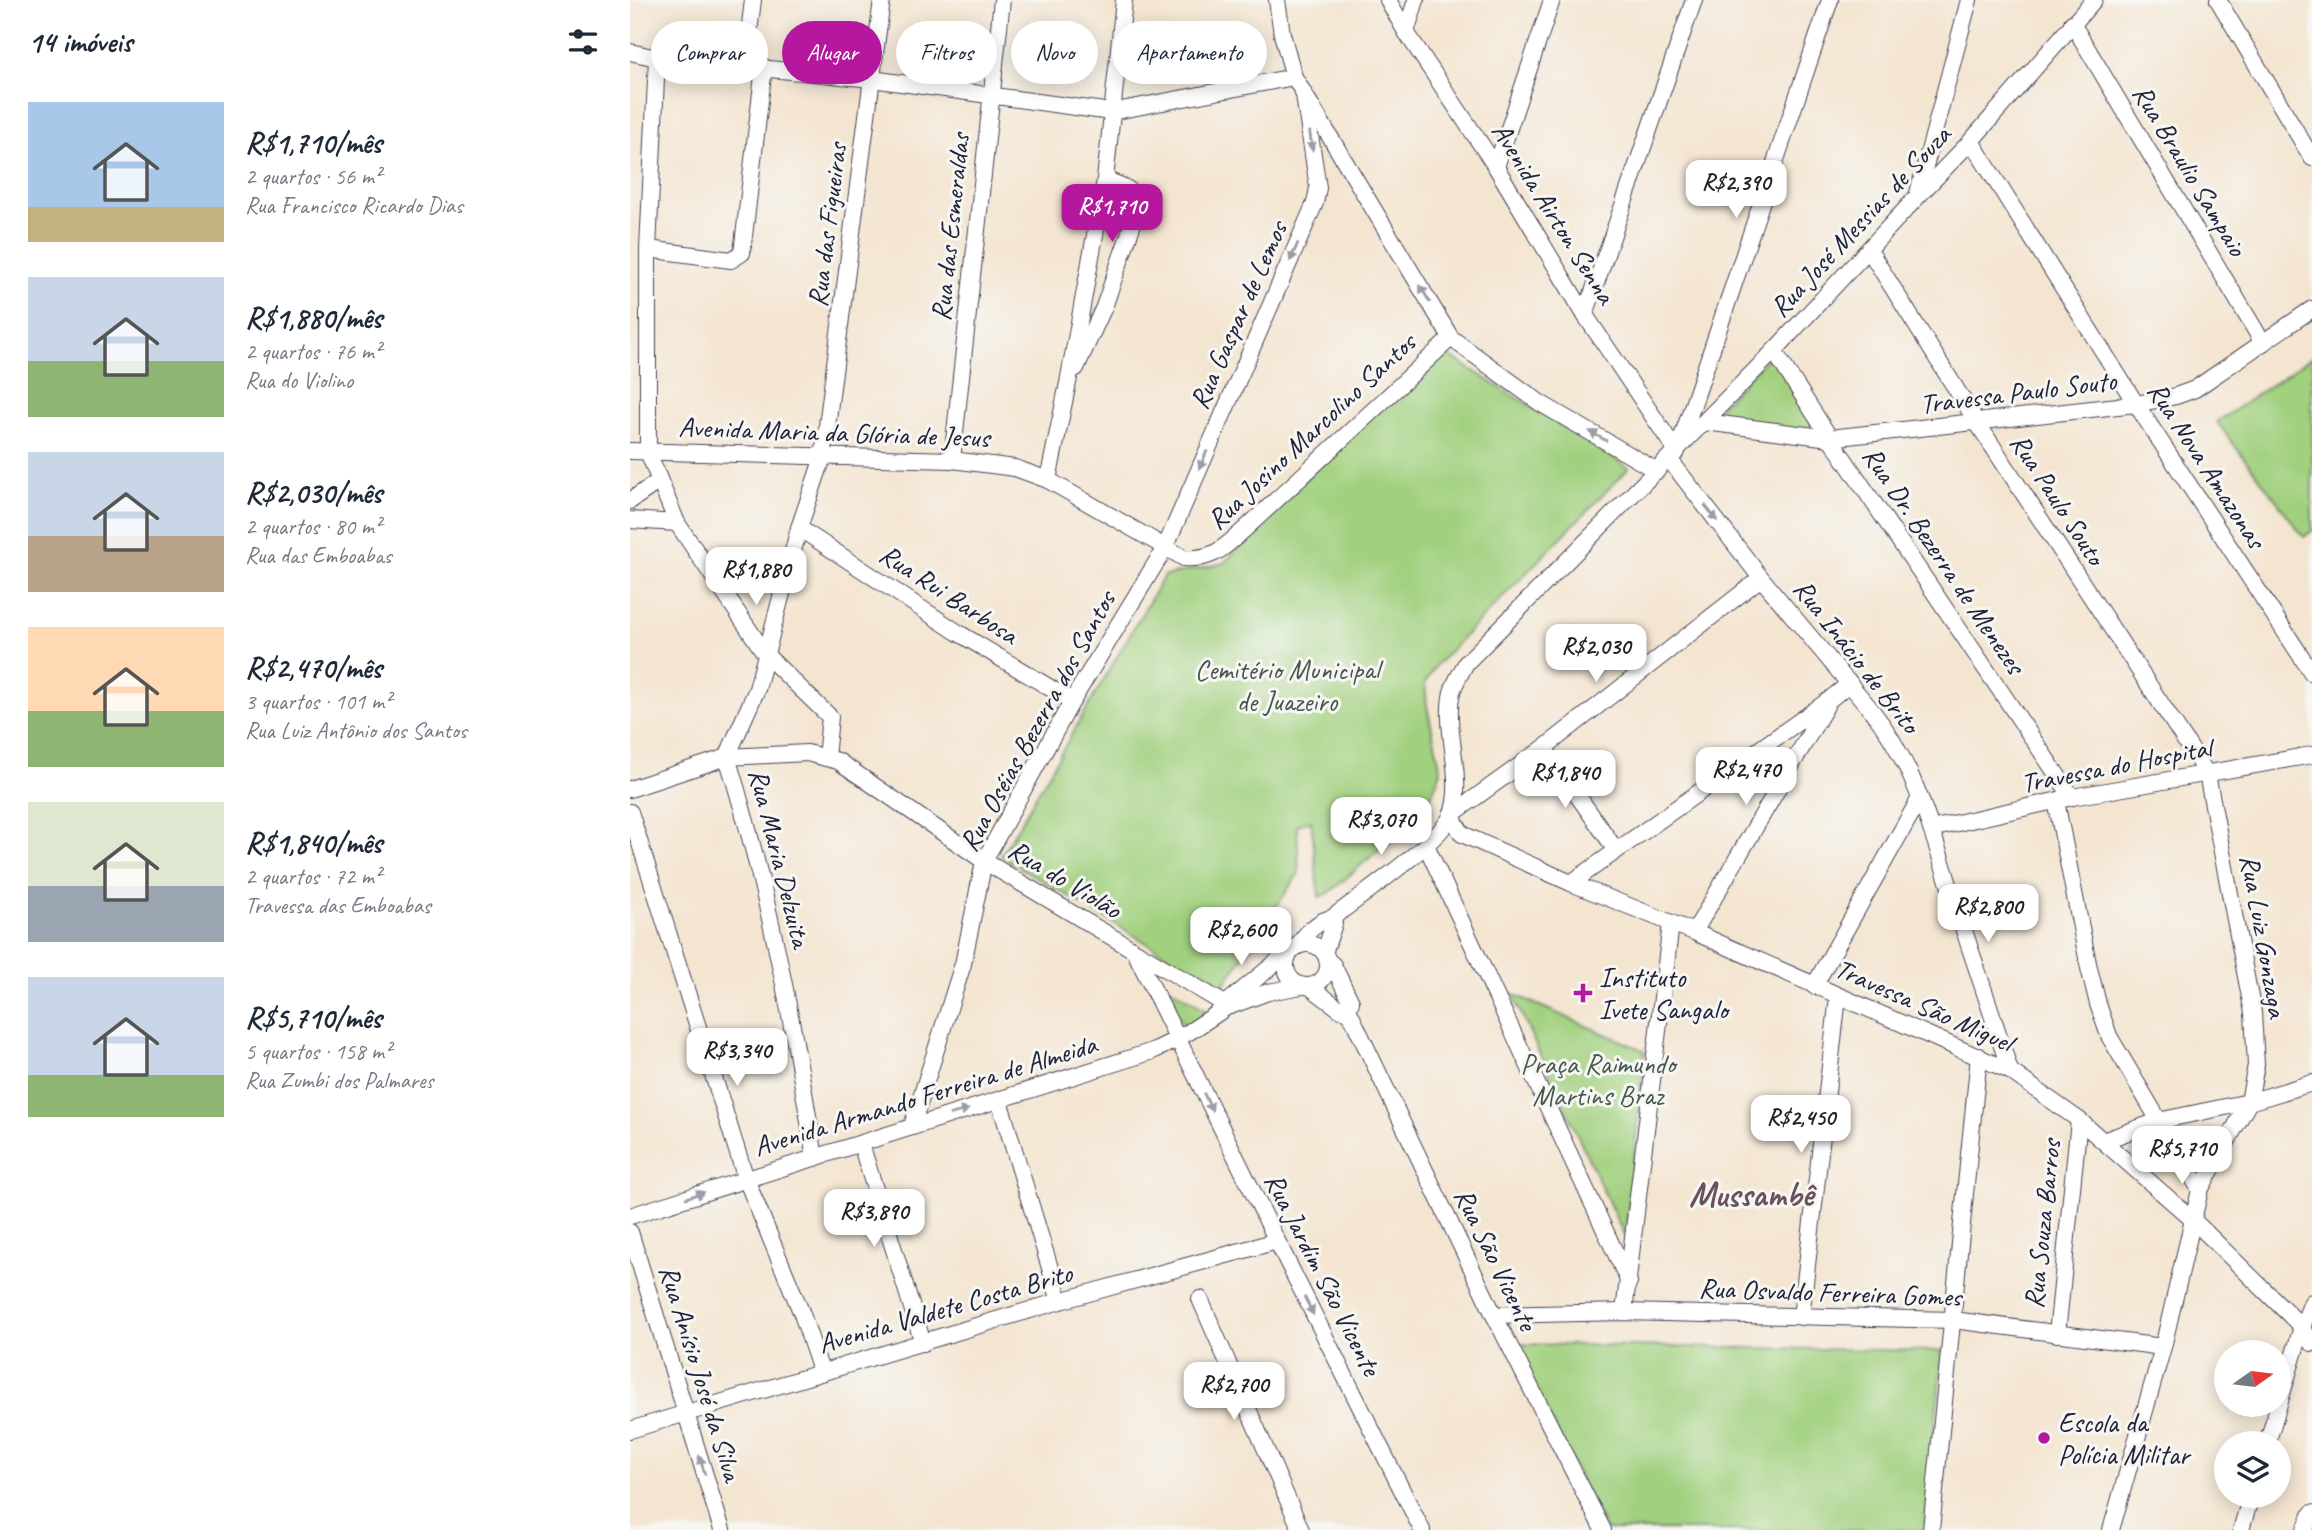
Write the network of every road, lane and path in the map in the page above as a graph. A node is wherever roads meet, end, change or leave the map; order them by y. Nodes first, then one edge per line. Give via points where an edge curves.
1 (753, 0) edge
2 (882, 0) edge
3 (1002, 0) edge
4 (1124, 0) edge
5 (1276, 0) edge
6 (1388, 0) edge
7 (1416, 0) edge
8 (1552, 0) edge
9 (1695, 0) edge
10 (1830, 0) edge
11 (1969, 0) edge
12 (2094, 0) edge
13 (2218, 0) edge
14 (750, 21) edge
15 (879, 21) edge
16 (2071, 23) junction
17 (1406, 32) junction
18 (630, 52) edge
19 (651, 57) edge
20 (1294, 77) junction
21 (882, 80) edge
22 (656, 84) edge
23 (762, 84) edge
24 (871, 84) edge
25 (1304, 94) junction
26 (990, 95) junction
27 (1111, 112) junction
28 (1971, 141) junction
29 (2312, 158) edge
30 (1496, 167) junction
31 (1105, 180) junction
32 (1918, 196) junction
33 (648, 249) junction
34 (1869, 250) junction
35 (2312, 309) edge
36 (1585, 315) junction
37 (1451, 338) junction
38 (2263, 343) junction
39 (1774, 351) junction
40 (1068, 383) junction
41 (2136, 404) junction
42 (1704, 422) junction
43 (1978, 424) junction
44 (1830, 438) junction
45 (630, 451) edge
46 (648, 452) junction
47 (1673, 455) junction
48 (824, 457) junction
49 (951, 460) junction
50 (1657, 471) junction
51 (1048, 480) junction
52 (659, 481) junction
53 (630, 501) edge
54 (630, 520) edge
55 (677, 523) junction
56 (799, 528) junction
57 (1165, 548) junction
58 (1760, 578) junction
59 (766, 655) junction
60 (2312, 673) edge
61 (1850, 683) junction
62 (1829, 700) junction
63 (1072, 702) junction
64 (1544, 748) junction
65 (2312, 755) edge
66 (727, 757) junction
67 (826, 758) junction
68 (2207, 774) junction
69 (630, 789) edge
70 (1920, 798) junction
71 (2064, 799) junction
72 (630, 812) edge
73 (1451, 815) junction
74 (1931, 829) junction
75 (1426, 845) junction
76 (1616, 850) junction
77 (984, 861) junction
78 (1571, 883) junction
79 (1332, 918) junction
80 (1671, 923) junction
81 (1694, 932) junction
82 (1135, 951) junction
83 (1293, 952) junction
84 (1326, 957) junction
85 (1306, 986) junction
86 (1814, 986) junction
87 (1838, 997) junction
88 (1228, 1006) junction
89 (1348, 1009) junction
90 (1178, 1040) junction
91 (1979, 1056) junction
92 (2010, 1071) junction
93 (2312, 1083) edge
94 (999, 1100) junction
95 (2249, 1102) junction
96 (2079, 1120) junction
97 (2158, 1121) junction
98 (912, 1126) junction
99 (2103, 1141) junction
100 (861, 1144) junction
101 (815, 1158) junction
102 (746, 1178) junction
103 (2200, 1189) junction
104 (630, 1216) edge
105 (2192, 1219) junction
106 (630, 1232) edge
107 (1277, 1241) junction
108 (1629, 1282) junction
109 (1200, 1299) dead end
110 (1060, 1301) junction
111 (2312, 1302) edge
112 (1624, 1312) junction
113 (1494, 1315) junction
114 (1801, 1317) junction
115 (1954, 1320) junction
116 (2302, 1327) junction
117 (2057, 1335) junction
118 (923, 1343) junction
119 (2312, 1343) edge
120 (2163, 1348) junction
121 (821, 1371) junction
122 (686, 1413) junction
123 (630, 1430) edge
124 (2271, 1431) edge
125 (2247, 1508) edge
126 (2312, 1513) edge
127 (722, 1530) edge
128 (1301, 1530) edge
129 (1422, 1530) edge
130 (1603, 1530) edge
131 (1931, 1530) edge
132 (2112, 1530) edge
133 (2241, 1530) edge
134 (2305, 1530) edge

1 - 14 street
2 - 15 street, Rua das Figueiras
3 - 26 street, Rua das Esmeraldas
4 - 27 street
5 - 20 street
6 - 17 street, Avenida Airton Senna
7 - 17 street
8 - 30 street
9 - 36 street
10 - 47 street
11 - 32 street
12 - 16 street, Rua José Messias de Souza
13 - 29 street
16 - 28 street, Rua José Messias de Souza
16 - 38 street, Rua Braulio Sampaio
17 - 30 street, Avenida Airton Senna
18 - 19 street
20 - 25 street
20 - 27 street
21 - 26 street
22 - 33 street
23 - 33 street via 742,253 732,260
24 - 48 street, Rua das Figueiras
37 -> 25 street
25 -> 57 street, Rua Gaspar de Lemos via 1318,188 1315,203
26 - 27 street
26 - 49 street, Rua das Esmeraldas
27 - 31 street
28 - 32 street, Rua José Messias de Souza
28 - 41 street, Rua Nova Amazonas
30 - 36 street, Avenida Airton Senna
31 - 40 street
31 - 40 street via 1135,195 1137,212 1104,307
32 - 34 street, Rua José Messias de Souza
33 - 46 street
34 - 39 street, Rua José Messias de Souza
34 - 43 street, Rua Paulo Souto
35 - 38 street, Travessa Paulo Souto
36 - 47 street, Avenida Airton Senna
50 -> 37 street via 1540,403
37 - 57 street, Rua Josino Marcolino Santos via 1217,554 1184,558
38 - 41 street, Travessa Paulo Souto via 2195,389
39 - 42 street, Rua José Messias de Souza
39 - 44 street, Rua Dr. Bezerra de Menezes
40 - 51 street
41 - 43 street, Travessa Paulo Souto
41 - 60 street, Rua Nova Amazonas
42 - 44 street, Travessa Paulo Souto
42 - 47 street, Rua José Messias de Souza
43 - 44 street, Travessa Paulo Souto
43 - 68 street, Rua Paulo Souto
44 - 71 street, Rua Dr. Bezerra de Menezes
45 - 46 street, Avenida Maria da Glória de Jesus
46 - 48 street, Avenida Maria da Glória de Jesus
46 - 52 street
47 - 50 street, Rua José Messias de Souza
47 -> 58 street, Rua Inácio de Brito
48 - 49 street, Avenida Maria da Glória de Jesus
48 - 56 street, Rua Maria Delzuita
49 - 51 street, Avenida Maria da Glória de Jesus via 1015,468
50 - 73 street, Rua José Messias de Souza via 1466,663 1451,703 1455,782
51 - 57 street, Avenida Maria da Glória de Jesus
52 - 53 street
52 - 55 street
54 - 55 street
55 - 59 street
56 - 59 street, Rua Maria Delzuita
56 - 63 street, Rua Rui Barbosa
57 - 63 street, Rua Oséias Bezerra dos Santos
58 - 61 street, Rua Inácio de Brito
58 - 64 street
59 - 66 street, Rua Maria Delzuita via 757,689
59 - 67 street via 830,717
61 - 62 street
61 - 70 street, Rua Inácio de Brito via 1888,730
62 - 76 street
62 - 81 street
63 - 77 street, Rua Oséias Bezerra dos Santos
64 - 73 street
64 - 76 street
65 - 68 street, Travessa do Hospital
66 - 67 street via 807,753
66 - 69 street
66 - 101 street, Rua Maria Delzuita via 765,896
67 - 77 street, Rua do Violão via 838,761
68 - 71 street, Travessa do Hospital
68 - 95 street, Rua Luiz Gonzaga via 2253,1013 2256,1065
70 - 74 street, Rua Inácio de Brito
70 - 86 street
71 - 74 street, Travessa do Hospital
71 - 97 street via 2098,1004 2109,1036
72 - 102 street
73 - 75 street
73 - 78 street, Travessa São Miguel via 1462,834
74 - 92 street, Rua Inácio de Brito
75 - 79 street
75 - 108 street
76 - 78 street
77 - 82 street, Rua do Violão
77 - 98 street, Rua Oséias Bezerra dos Santos via 964,964
78 - 80 street, Travessa São Miguel
79 - 83 street via 1303,938
79 - 84 street
80 - 81 street, Travessa São Miguel
80 - 108 street
81 - 86 street, Travessa São Miguel
82 - 88 street, Rua do Violão
82 - 90 street, Rua Jardim São Vicente
83 - 84 street via 1312,945
83 - 85 street via 1287,964 1290,977
83 - 88 street
84 - 85 street via 1328,967 1322,980
84 - 89 street, Rua São Vicente via 1350,1002
85 - 88 street via 1268,992
85 - 89 street via 1341,1010
86 - 87 street, Travessa São Miguel
87 - 91 street, Travessa São Miguel
87 - 114 street
88 - 90 street, Avenida Armando Ferreira de Almeida
89 - 113 street, Rua São Vicente
90 - 94 street, Avenida Armando Ferreira de Almeida
90 -> 107 street, Rua Jardim São Vicente
91 - 92 street, Travessa São Miguel
91 - 115 street
92 - 96 street, Travessa São Miguel
93 - 95 street
98 -> 94 street, Avenida Armando Ferreira de Almeida
94 - 110 street
95 - 97 street
95 - 103 street, Rua Luiz Gonzaga
96 - 99 street, Travessa São Miguel
96 - 117 street, Rua Souza Barros
97 - 99 street
97 - 103 street
98 - 100 street, Avenida Armando Ferreira de Almeida
99 - 105 street, Travessa São Miguel
100 - 101 street, Avenida Armando Ferreira de Almeida
100 - 118 street
101 - 102 street, Avenida Armando Ferreira de Almeida
104 -> 102 street, Avenida Armando Ferreira de Almeida
102 - 121 street
103 - 105 street, Rua Luiz Gonzaga
105 - 116 street, Travessa São Miguel
105 - 120 street
106 - 122 street, Rua Anísio José da Silva
107 - 110 street, Avenida Valdete Costa Brito
107 -> 129 street, Rua Jardim São Vicente
108 - 112 street
109 - 128 street
110 - 118 street, Avenida Valdete Costa Brito
111 - 116 street
112 - 113 street, Rua Osvaldo Ferreira Gomes
112 - 114 street, Rua Osvaldo Ferreira Gomes
113 - 130 street, Rua São Vicente
114 - 115 street, Rua Osvaldo Ferreira Gomes
115 - 117 street, Rua Osvaldo Ferreira Gomes
115 - 131 street
116 - 119 street, Travessa São Miguel
116 - 124 street
117 - 120 street, Rua Osvaldo Ferreira Gomes
118 - 121 street, Avenida Valdete Costa Brito
120 - 132 street
121 - 122 street, Avenida Valdete Costa Brito
122 - 123 street, Avenida Valdete Costa Brito
127 -> 122 street, Rua Anísio José da Silva
125 - 133 street
126 - 134 street

